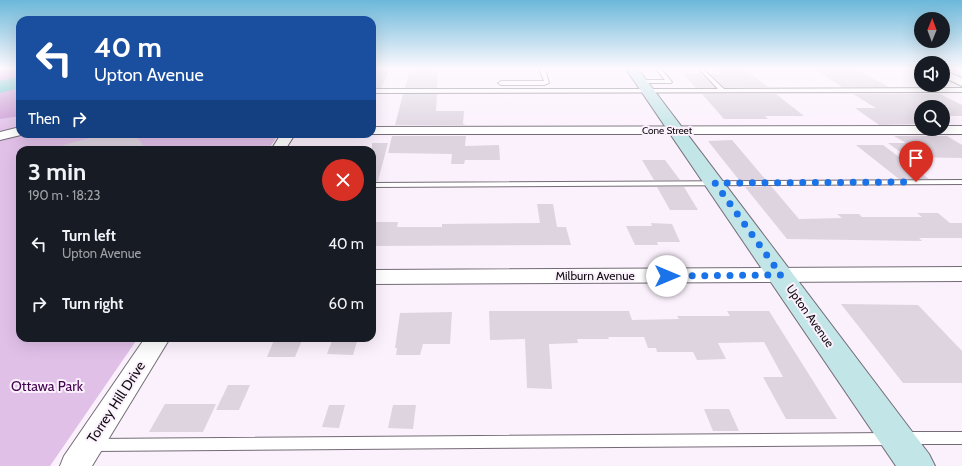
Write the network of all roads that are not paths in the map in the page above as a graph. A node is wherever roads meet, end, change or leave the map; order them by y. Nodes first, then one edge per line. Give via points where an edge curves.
1 (653, 91) edge
2 (723, 91) edge
3 (784, 91) edge
4 (677, 130) junction
5 (962, 130) edge
6 (376, 131) edge
7 (16, 132) edge
8 (0, 136) edge
9 (962, 182) edge
10 (715, 183) junction
11 (376, 185) edge
12 (962, 274) edge
13 (781, 275) junction
14 (376, 277) edge
15 (155, 342) edge
16 (962, 438) edge
17 (898, 439) junction
18 (82, 456) edge
19 (918, 466) edge

1 - 4 street, Upton Avenue
2 - 3 lane
4 - 5 street, Cone Street
4 - 6 street, Cone Street
4 - 10 street, Upton Avenue
7 - 8 street
9 - 10 lane
10 - 11 lane
10 - 13 street, Upton Avenue
12 - 13 street, Milburn Avenue
13 - 14 street, Milburn Avenue
13 - 17 street, Upton Avenue
15 - 18 street, Torrey Hill Drive
16 - 17 lane
17 - 18 lane
17 - 19 street, Upton Avenue

